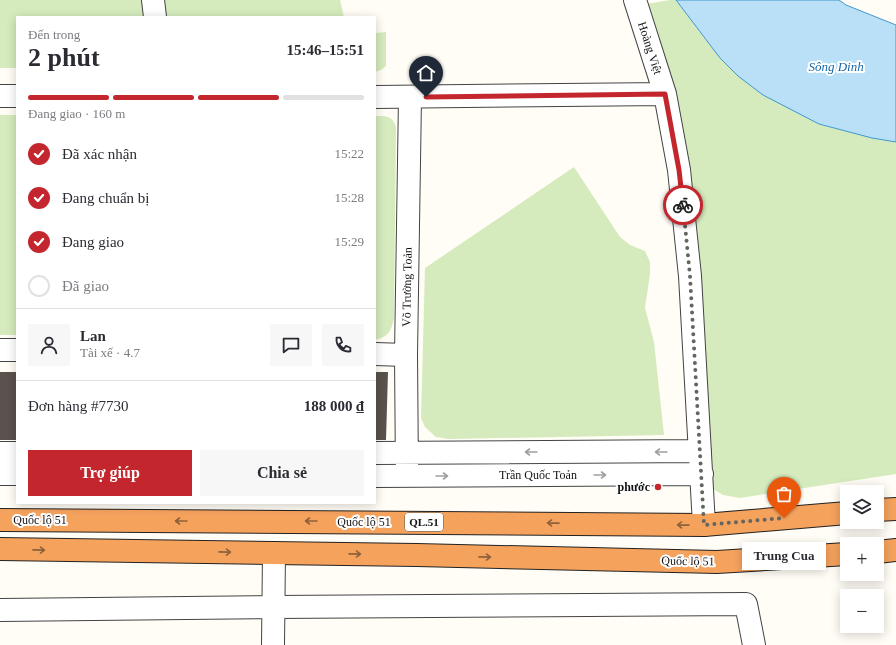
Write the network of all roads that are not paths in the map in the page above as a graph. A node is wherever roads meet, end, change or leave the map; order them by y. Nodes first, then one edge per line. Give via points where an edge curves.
1 (153, 0) edge
2 (635, 0) edge
3 (155, 16) edge
4 (665, 94) junction
5 (0, 96) edge
6 (16, 96) edge
7 (376, 97) edge
8 (410, 97) junction
9 (0, 350) edge
10 (16, 350) edge
11 (376, 354) edge
12 (406, 354) junction
13 (700, 451) junction
14 (0, 453) edge
15 (16, 453) edge
16 (376, 453) edge
17 (407, 453) junction
18 (0, 474) edge
19 (16, 474) edge
20 (702, 474) junction
21 (376, 476) edge
22 (407, 476) junction
23 (896, 509) edge
24 (884, 510) edge
25 (840, 514) edge
26 (0, 520) edge
27 (704, 525) junction
28 (0, 549) edge
29 (896, 550) edge
30 (884, 551) edge
31 (274, 553) junction
32 (840, 554) edge
33 (273, 607) junction
34 (0, 610) edge
35 (273, 645) edge
36 (754, 645) edge

1 - 3 street
2 - 4 street, Hoàng Việt
4 - 8 street
4 - 13 street, Hoàng Việt via 679,170 689,269
5 - 6 street
7 - 8 street
8 - 12 street, Võ Trường Toản
9 - 10 street
11 - 12 street
12 - 17 street, Võ Trường Toản
13 -> 17 street, Trần Quốc Toản
13 - 20 street, Hoàng Việt
14 - 15 street
16 - 17 street, Trần Quốc Toản
17 - 22 street, Võ Trường Toản
18 - 19 street
22 -> 20 street, Trần Quốc Toản
20 - 27 street, Hoàng Việt
21 - 22 street, Trần Quốc Toản
23 - 24 highway
25 - 27 highway, Quốc lộ 51 / QL.51
27 -> 26 highway, Quốc lộ 51 / QL.51
28 -> 31 highway, Quốc lộ 51
29 - 30 highway
31 -> 32 highway, Quốc lộ 51 via 717,562
31 - 33 street
33 - 34 street
33 - 35 street
33 - 36 street via 746,604

